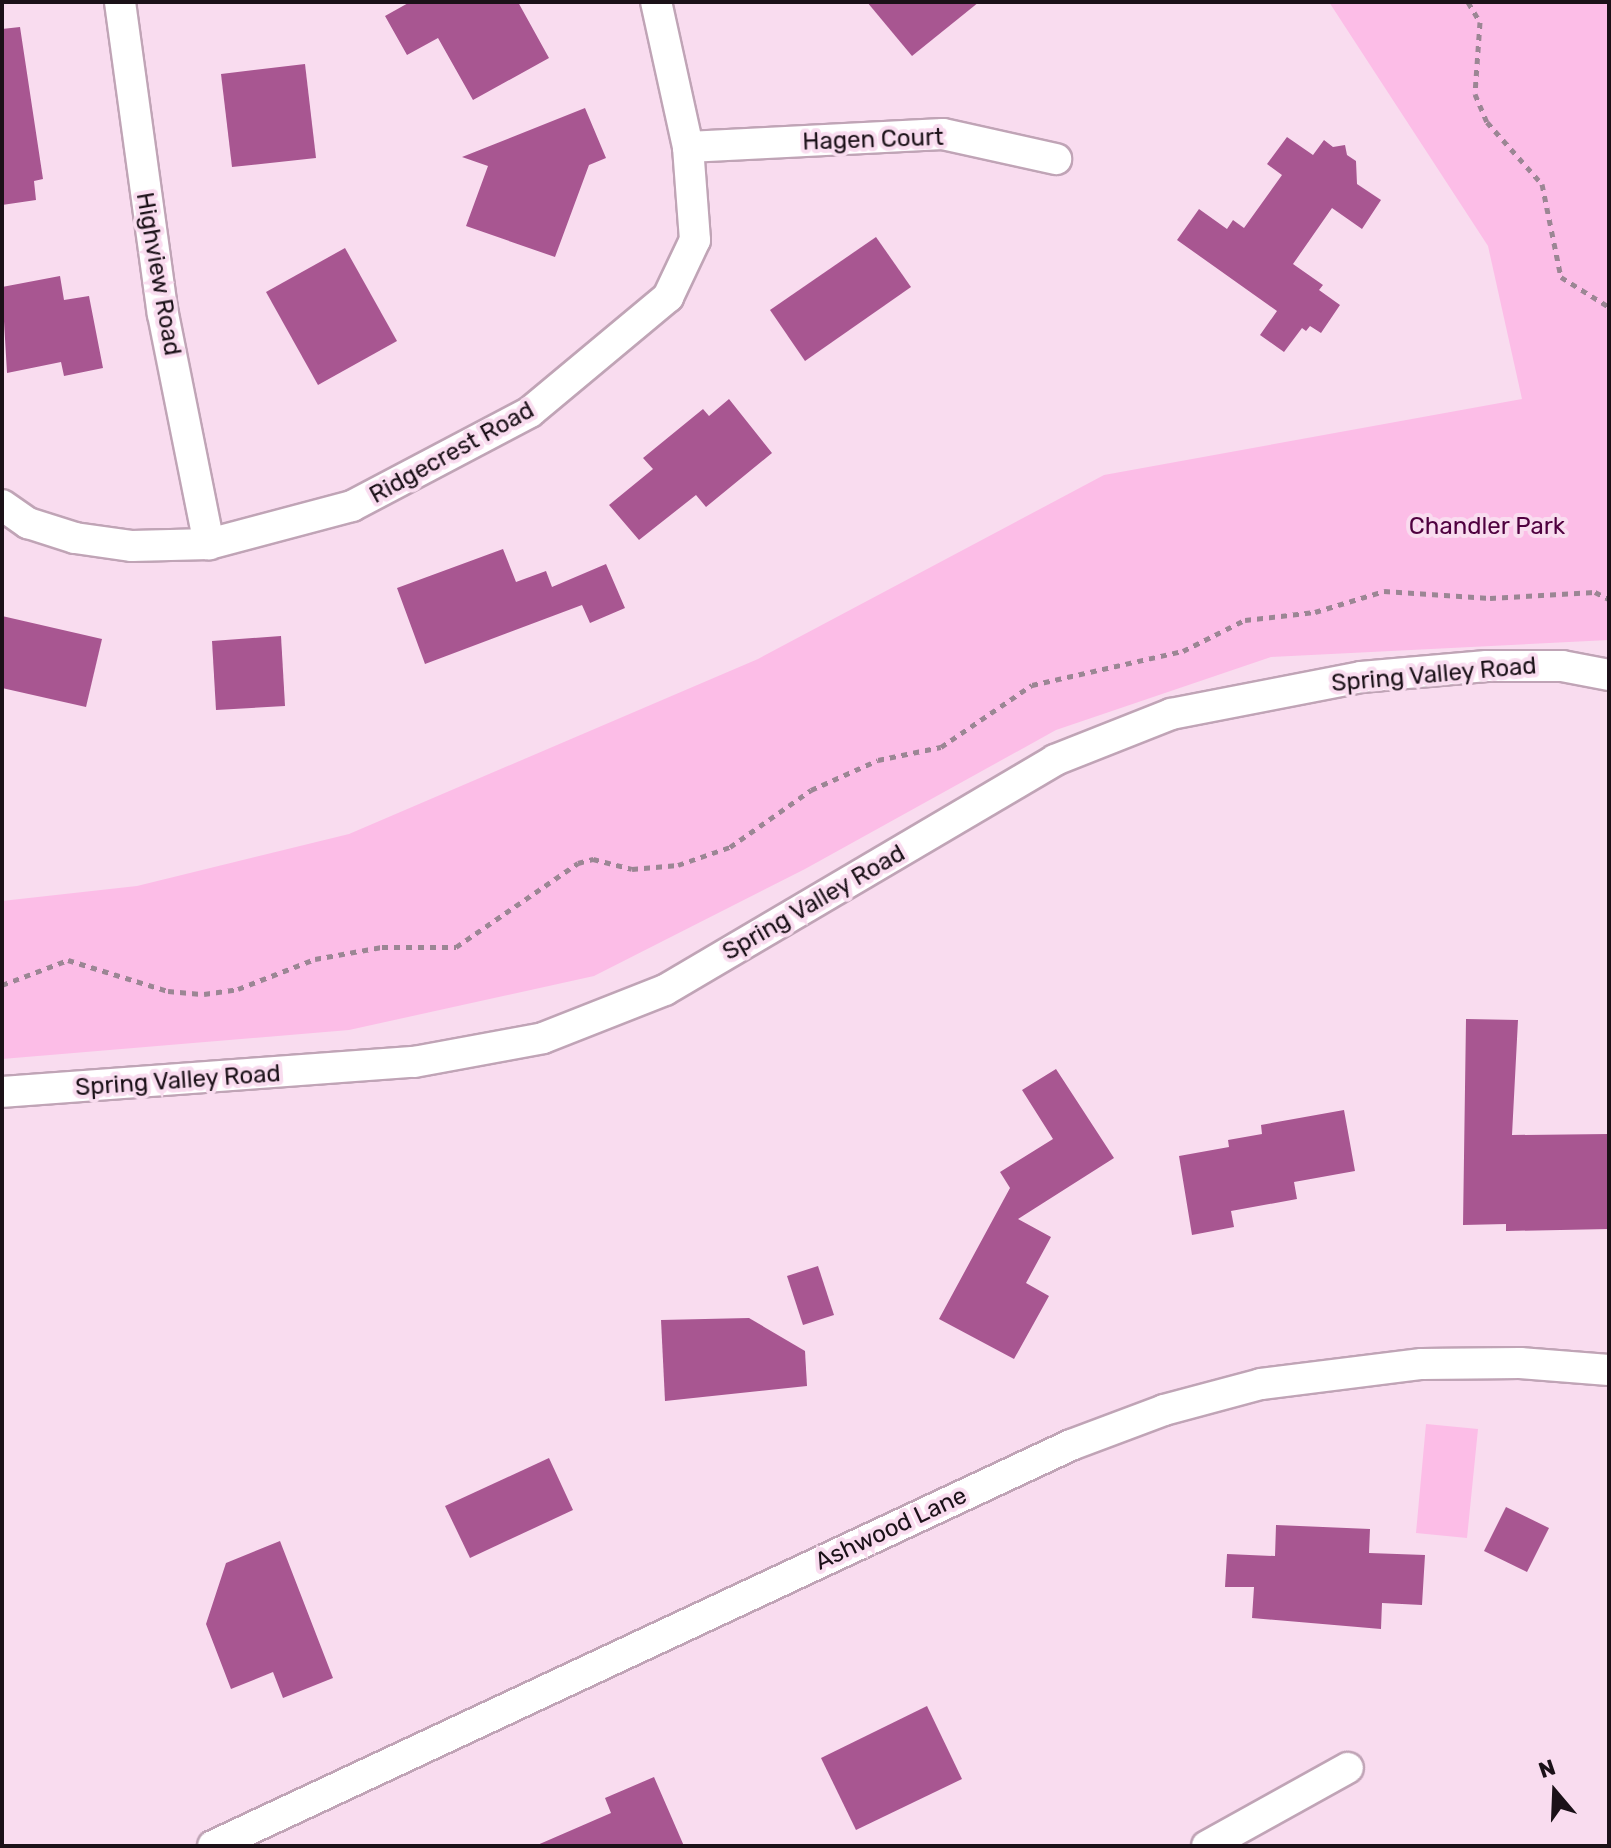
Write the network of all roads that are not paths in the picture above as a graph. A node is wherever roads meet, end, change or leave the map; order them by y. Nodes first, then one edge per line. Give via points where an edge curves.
1 (120, 2) edge
2 (656, 2) edge
3 (688, 147) junction
4 (1056, 159) dead end
5 (2, 505) edge
6 (209, 544) junction
7 (1609, 675) edge
8 (2, 1092) edge
9 (1609, 1370) edge
10 (1348, 1768) dead end
11 (213, 1846) edge
12 (1207, 1846) edge

1 - 6 street, Highview Road via 163,314
2 - 3 street, Ridgecrest Road
3 - 4 street, Hagen Court via 943,134
3 - 6 street, Ridgecrest Road via 695,240 668,297 628,335 530,412 414,478 352,506
5 - 6 street, Ridgecrest Road via 28,523 75,538 132,546
7 - 8 street, Spring Valley Road via 1562,666 1487,666 1361,677 1157,719 1055,760 665,990 543,1038 414,1062
9 - 11 street, Ashwood Lane via 1520,1363 1422,1364 1261,1384 1164,1410 1056,1452
10 - 12 street

